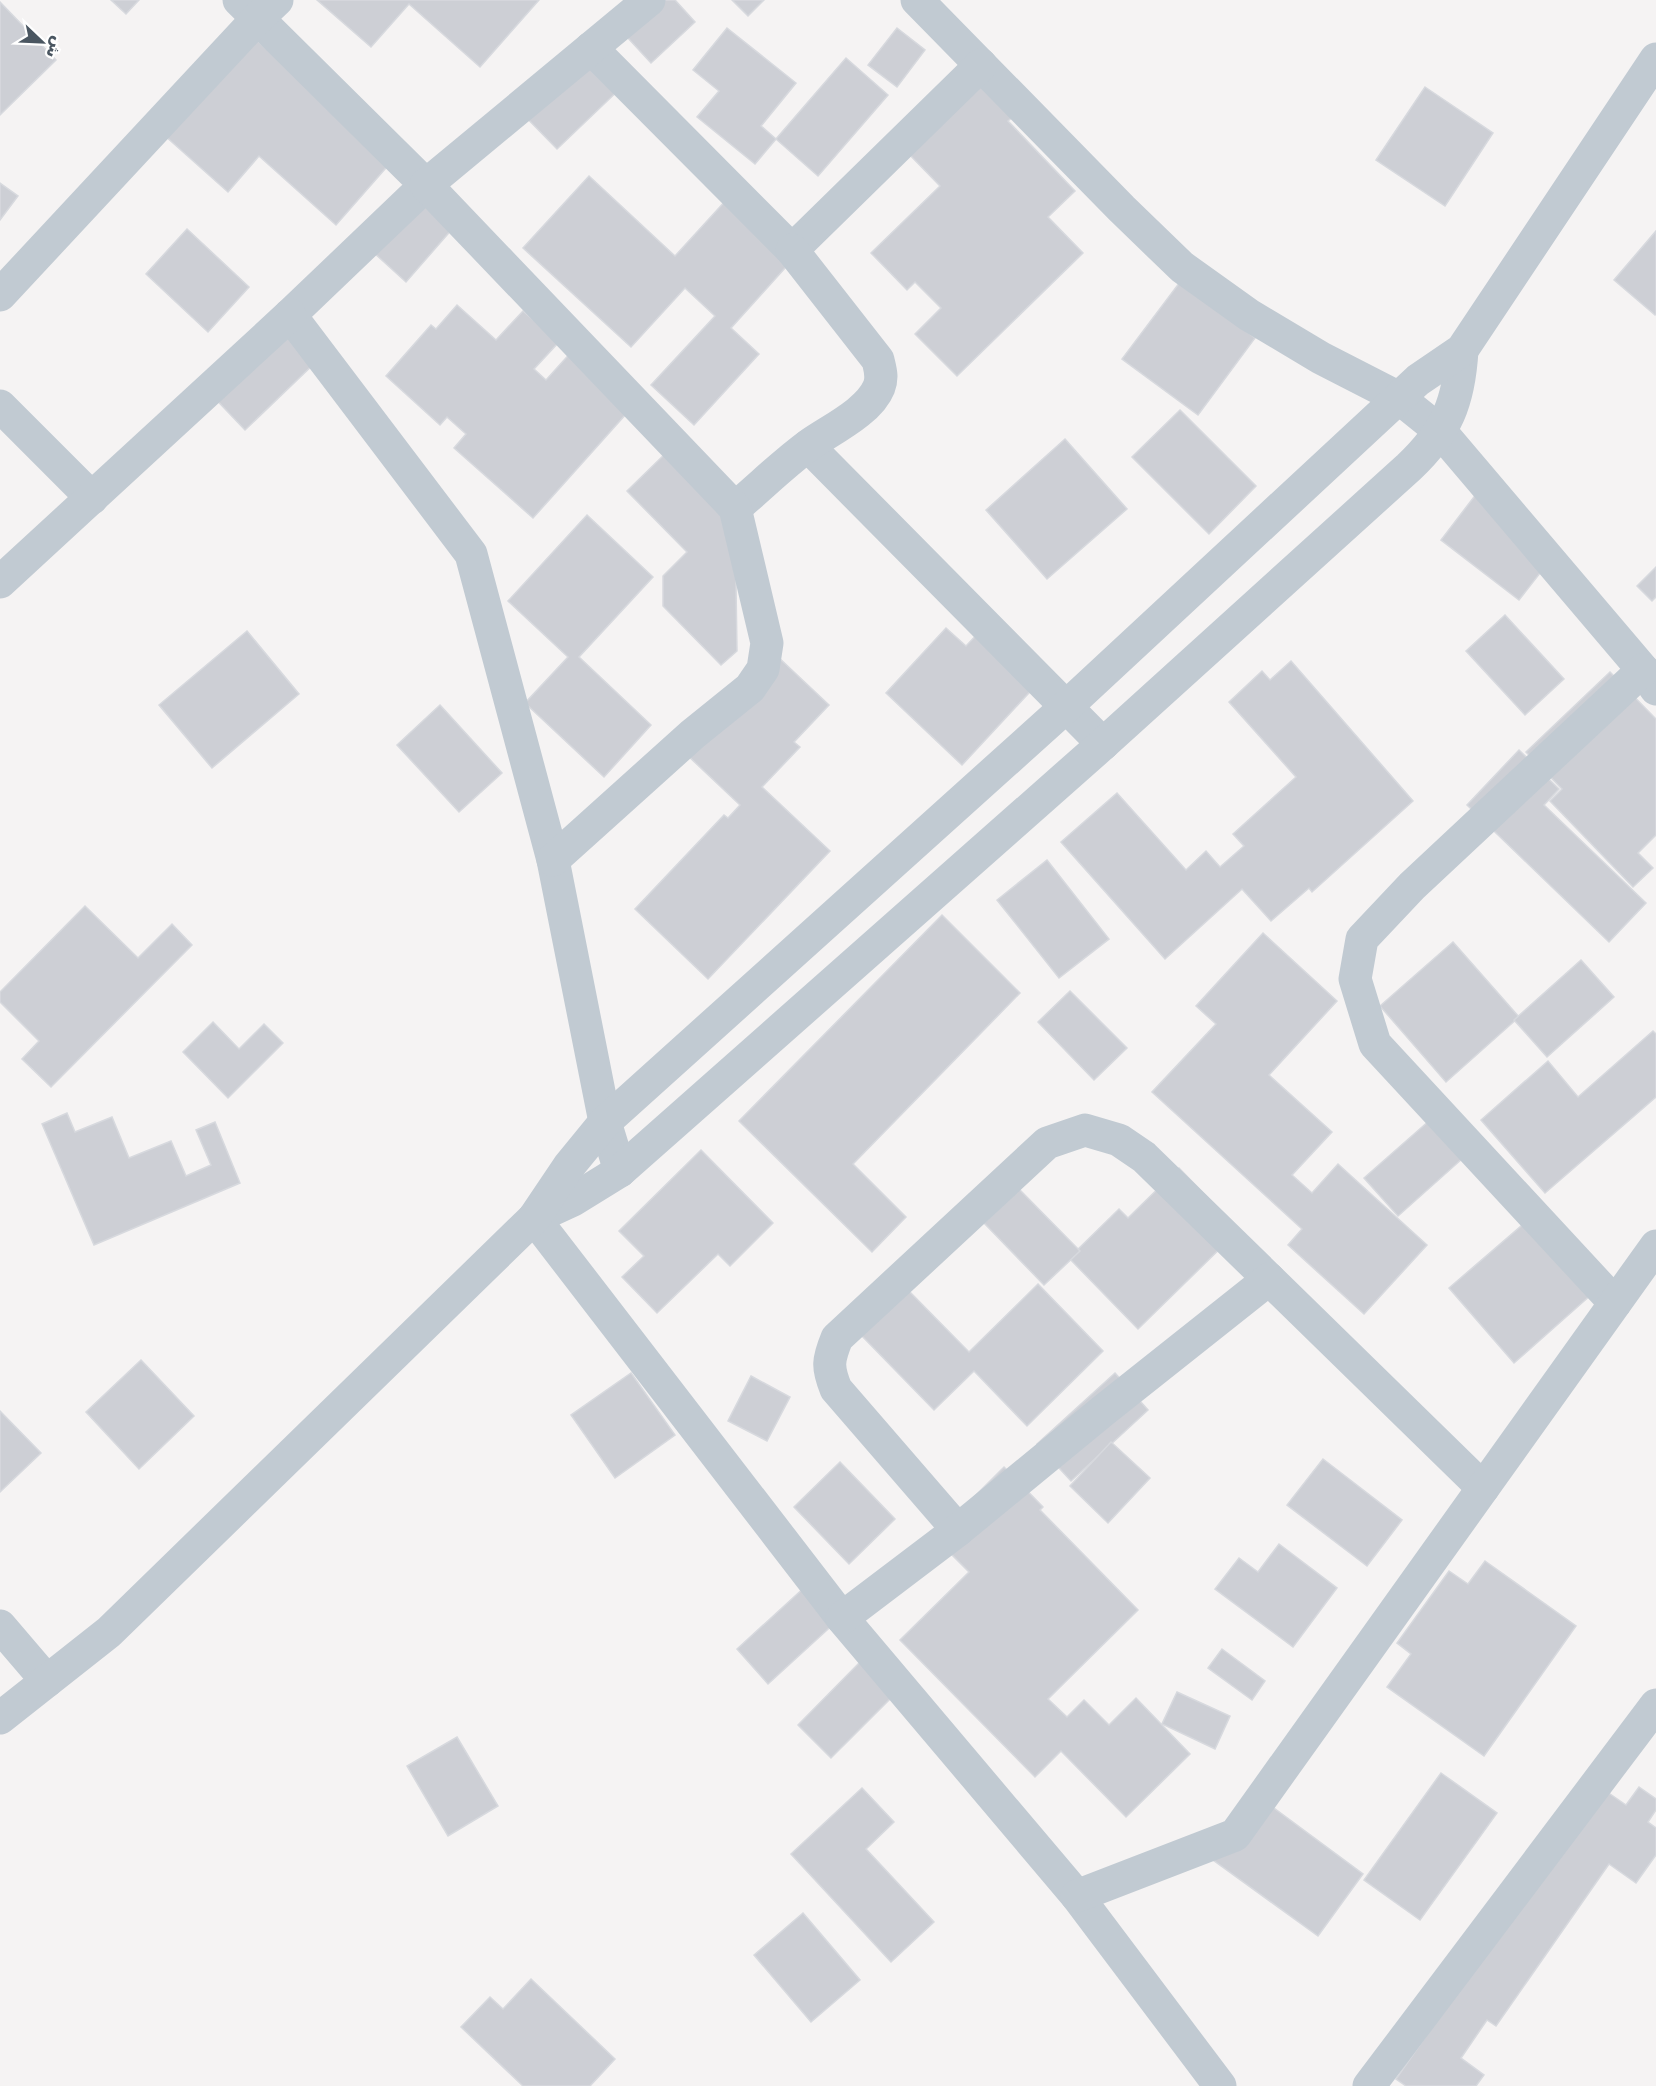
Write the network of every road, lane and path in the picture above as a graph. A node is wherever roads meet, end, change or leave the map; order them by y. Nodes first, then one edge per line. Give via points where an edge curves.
1 (649, 0) edge
2 (917, 0) edge
3 (258, 6) edge
4 (591, 48) junction
5 (1656, 59) edge
6 (981, 64) junction
7 (426, 185) junction
8 (792, 250) junction
9 (0, 295) edge
10 (290, 315) junction
11 (1462, 350) junction
12 (1399, 398) junction
13 (0, 406) edge
14 (1440, 431) junction
15 (808, 446) junction
16 (92, 498) junction
17 (735, 508) junction
18 (0, 582) edge
19 (1650, 679) edge
20 (1067, 706) junction
21 (1103, 744) junction
22 (553, 860) junction
23 (605, 1122) junction
24 (620, 1171) junction
25 (534, 1218) junction
26 (1656, 1246) edge
27 (1269, 1279) junction
28 (1615, 1303) junction
29 (1483, 1488) junction
30 (958, 1530) junction
31 (842, 1617) junction
32 (0, 1626) edge
33 (47, 1681) junction
34 (1656, 1705) edge
35 (0, 1718) edge
36 (1077, 1896) junction
37 (1220, 2086) edge
38 (1369, 2086) edge

1 - 4 street
2 - 6 street
3 - 7 street
3 - 9 street
4 - 7 street
4 - 8 street
5 - 11 street
6 - 8 street
6 - 12 street via 1182,267 1249,315
7 - 10 street
7 - 17 street
8 - 15 street via 878,360 882,376 871,400
10 - 16 street
10 - 22 street via 471,554
11 - 12 street
11 - 14 street via 1453,406
12 - 14 street
12 - 20 street
13 - 16 street
14 - 19 street
14 - 21 street via 1409,467
15 - 17 street
15 - 20 street
16 - 18 street
17 - 22 street via 766,643 763,669 750,688
19 - 28 street via 1412,886 1362,939 1355,979 1375,1044
20 - 21 street
20 - 23 street
21 - 24 street
22 - 23 street
23 - 24 street
23 - 25 street
24 - 25 street
25 - 31 street
25 - 33 street via 162,1582 109,1632
26 - 28 street
27 - 29 street
27 - 30 street
27 - 30 street via 1144,1157 1119,1140 1085,1130 1047,1143 837,1338 829,1358 829,1372 836,1389
28 - 29 street
29 - 36 street via 1235,1835
30 - 31 street
31 - 36 street
32 - 33 street
33 - 35 street
34 - 38 street
36 - 37 street

